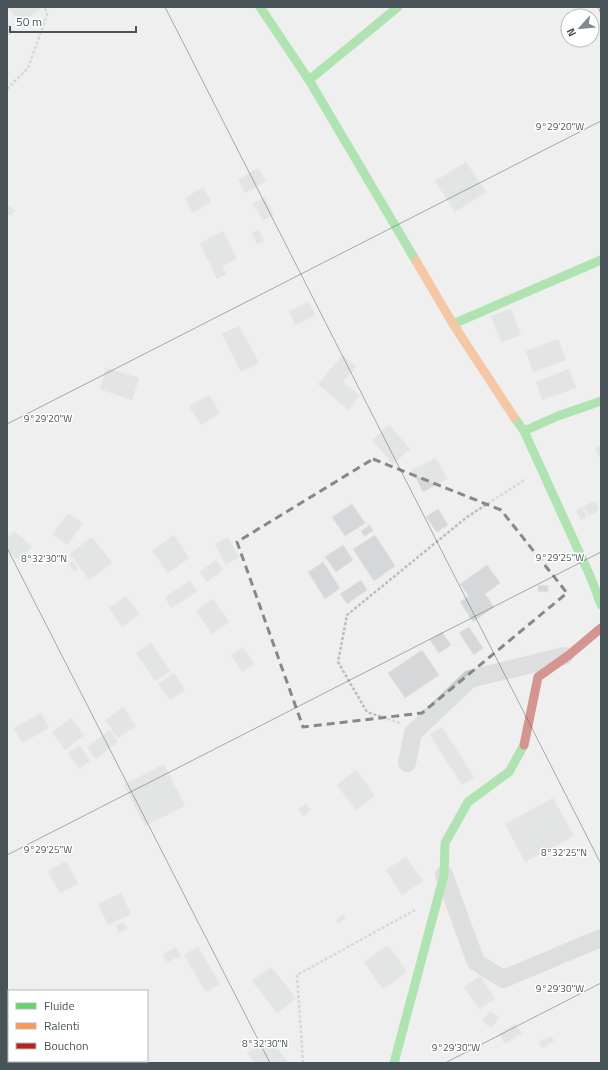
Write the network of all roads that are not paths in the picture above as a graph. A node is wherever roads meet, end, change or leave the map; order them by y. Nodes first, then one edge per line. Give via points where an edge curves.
1 (260, 7) edge
2 (398, 7) edge
3 (309, 80) junction
4 (601, 260) edge
5 (453, 324) junction
6 (601, 400) edge
7 (524, 431) junction
8 (601, 605) edge
9 (601, 628) edge
10 (569, 655) junction
11 (407, 763) dead end
12 (444, 875) junction
13 (601, 938) edge
14 (394, 1063) edge

1 - 3 street
2 - 3 street
3 - 5 street
4 - 5 street
5 - 7 street
6 - 7 street
7 - 8 street
9 - 10 street
10 - 11 street via 470,679 413,733
10 - 12 street via 538,677 524,745 509,772 468,802 445,843
12 - 13 street via 476,962 503,979
12 - 14 street

